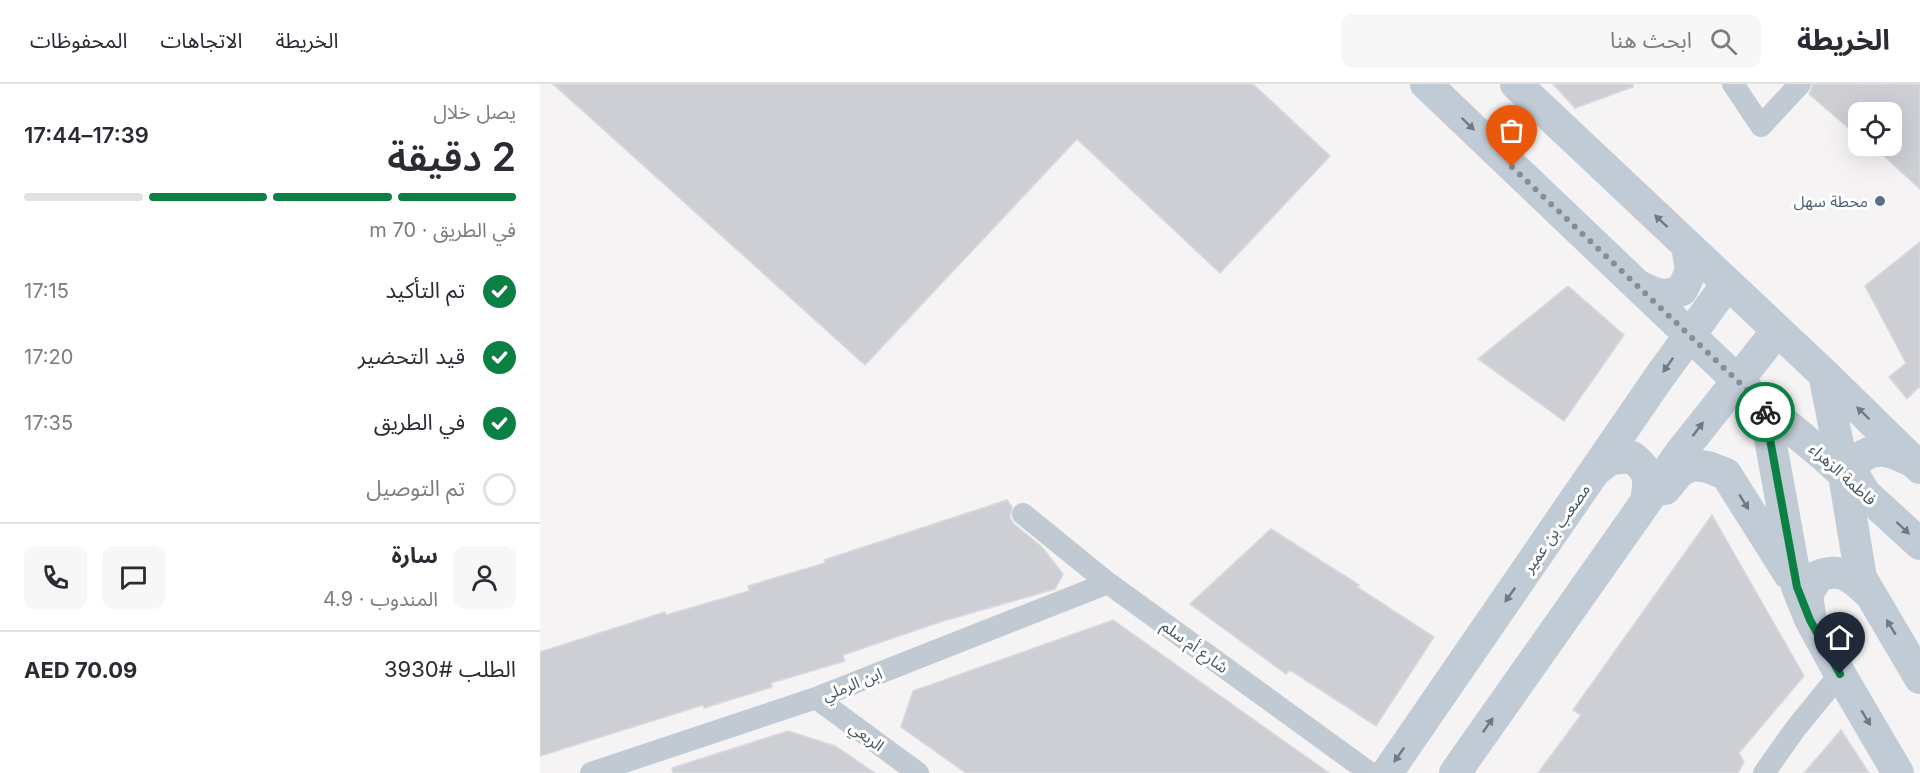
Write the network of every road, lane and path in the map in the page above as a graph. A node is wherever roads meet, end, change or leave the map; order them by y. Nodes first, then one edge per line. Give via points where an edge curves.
1 (1426, 84) edge
2 (1515, 84) edge
3 (1733, 84) edge
4 (1800, 84) edge
5 (1686, 245) junction
6 (1634, 283) junction
7 (1727, 284) junction
8 (1777, 331) junction
9 (1689, 335) junction
10 (1824, 374) junction
11 (1737, 378) junction
12 (1764, 406) junction
13 (1916, 465) edge
14 (1595, 471) junction
15 (1854, 484) junction
16 (1646, 501) junction
17 (1023, 514) dead end
18 (1920, 544) edge
19 (1612, 548) junction
20 (1108, 583) junction
21 (1797, 587) junction
22 (1871, 595) junction
23 (1810, 620) junction
24 (1918, 663) edge
25 (1840, 674) junction
26 (816, 698) junction
27 (591, 773) edge
28 (918, 773) edge
29 (1370, 773) edge
30 (1387, 773) edge
31 (1455, 773) edge
32 (1764, 773) edge
33 (1898, 773) edge

1 -> 6 main road, فاطمة الزهراء
5 -> 2 main road
3 - 4 street via 1761,126
5 - 6 main road via 1691,271 1682,290 1657,294
5 - 7 main road
6 - 9 main road, فاطمة الزهراء
7 - 8 main road
7 - 9 main road, مصعب بن عمير
8 - 10 main road
8 - 11 main road
9 - 11 main road, فاطمة الزهراء
9 -> 14 main road, مصعب بن عمير
13 -> 10 main road
10 - 15 main road
11 - 12 main road, فاطمة الزهراء
16 -> 11 main road
12 - 15 main road, فاطمة الزهراء
12 - 21 main road
13 - 15 main road via 1882,451 1870,452 1858,459
14 - 16 main road via 1610,459 1632,457 1643,465 1648,476
14 -> 30 main road, مصعب بن عمير
15 -> 18 main road, فاطمة الزهراء
15 - 22 main road via 1862,578
16 - 19 main road
17 - 20 street, شارع أم سلم
19 -> 21 main road via 1680,471 1693,465 1708,467 1726,474
31 -> 19 main road
20 - 26 street, ابن الرملي
20 - 29 street, شارع أم سلم
21 - 23 main road
22 - 23 main road via 1843,573 1818,576 1807,595
24 -> 22 main road
23 - 25 main road
25 - 32 street
25 -> 33 main road
26 - 27 street, ابن الرملي
26 - 28 street, الربعي

